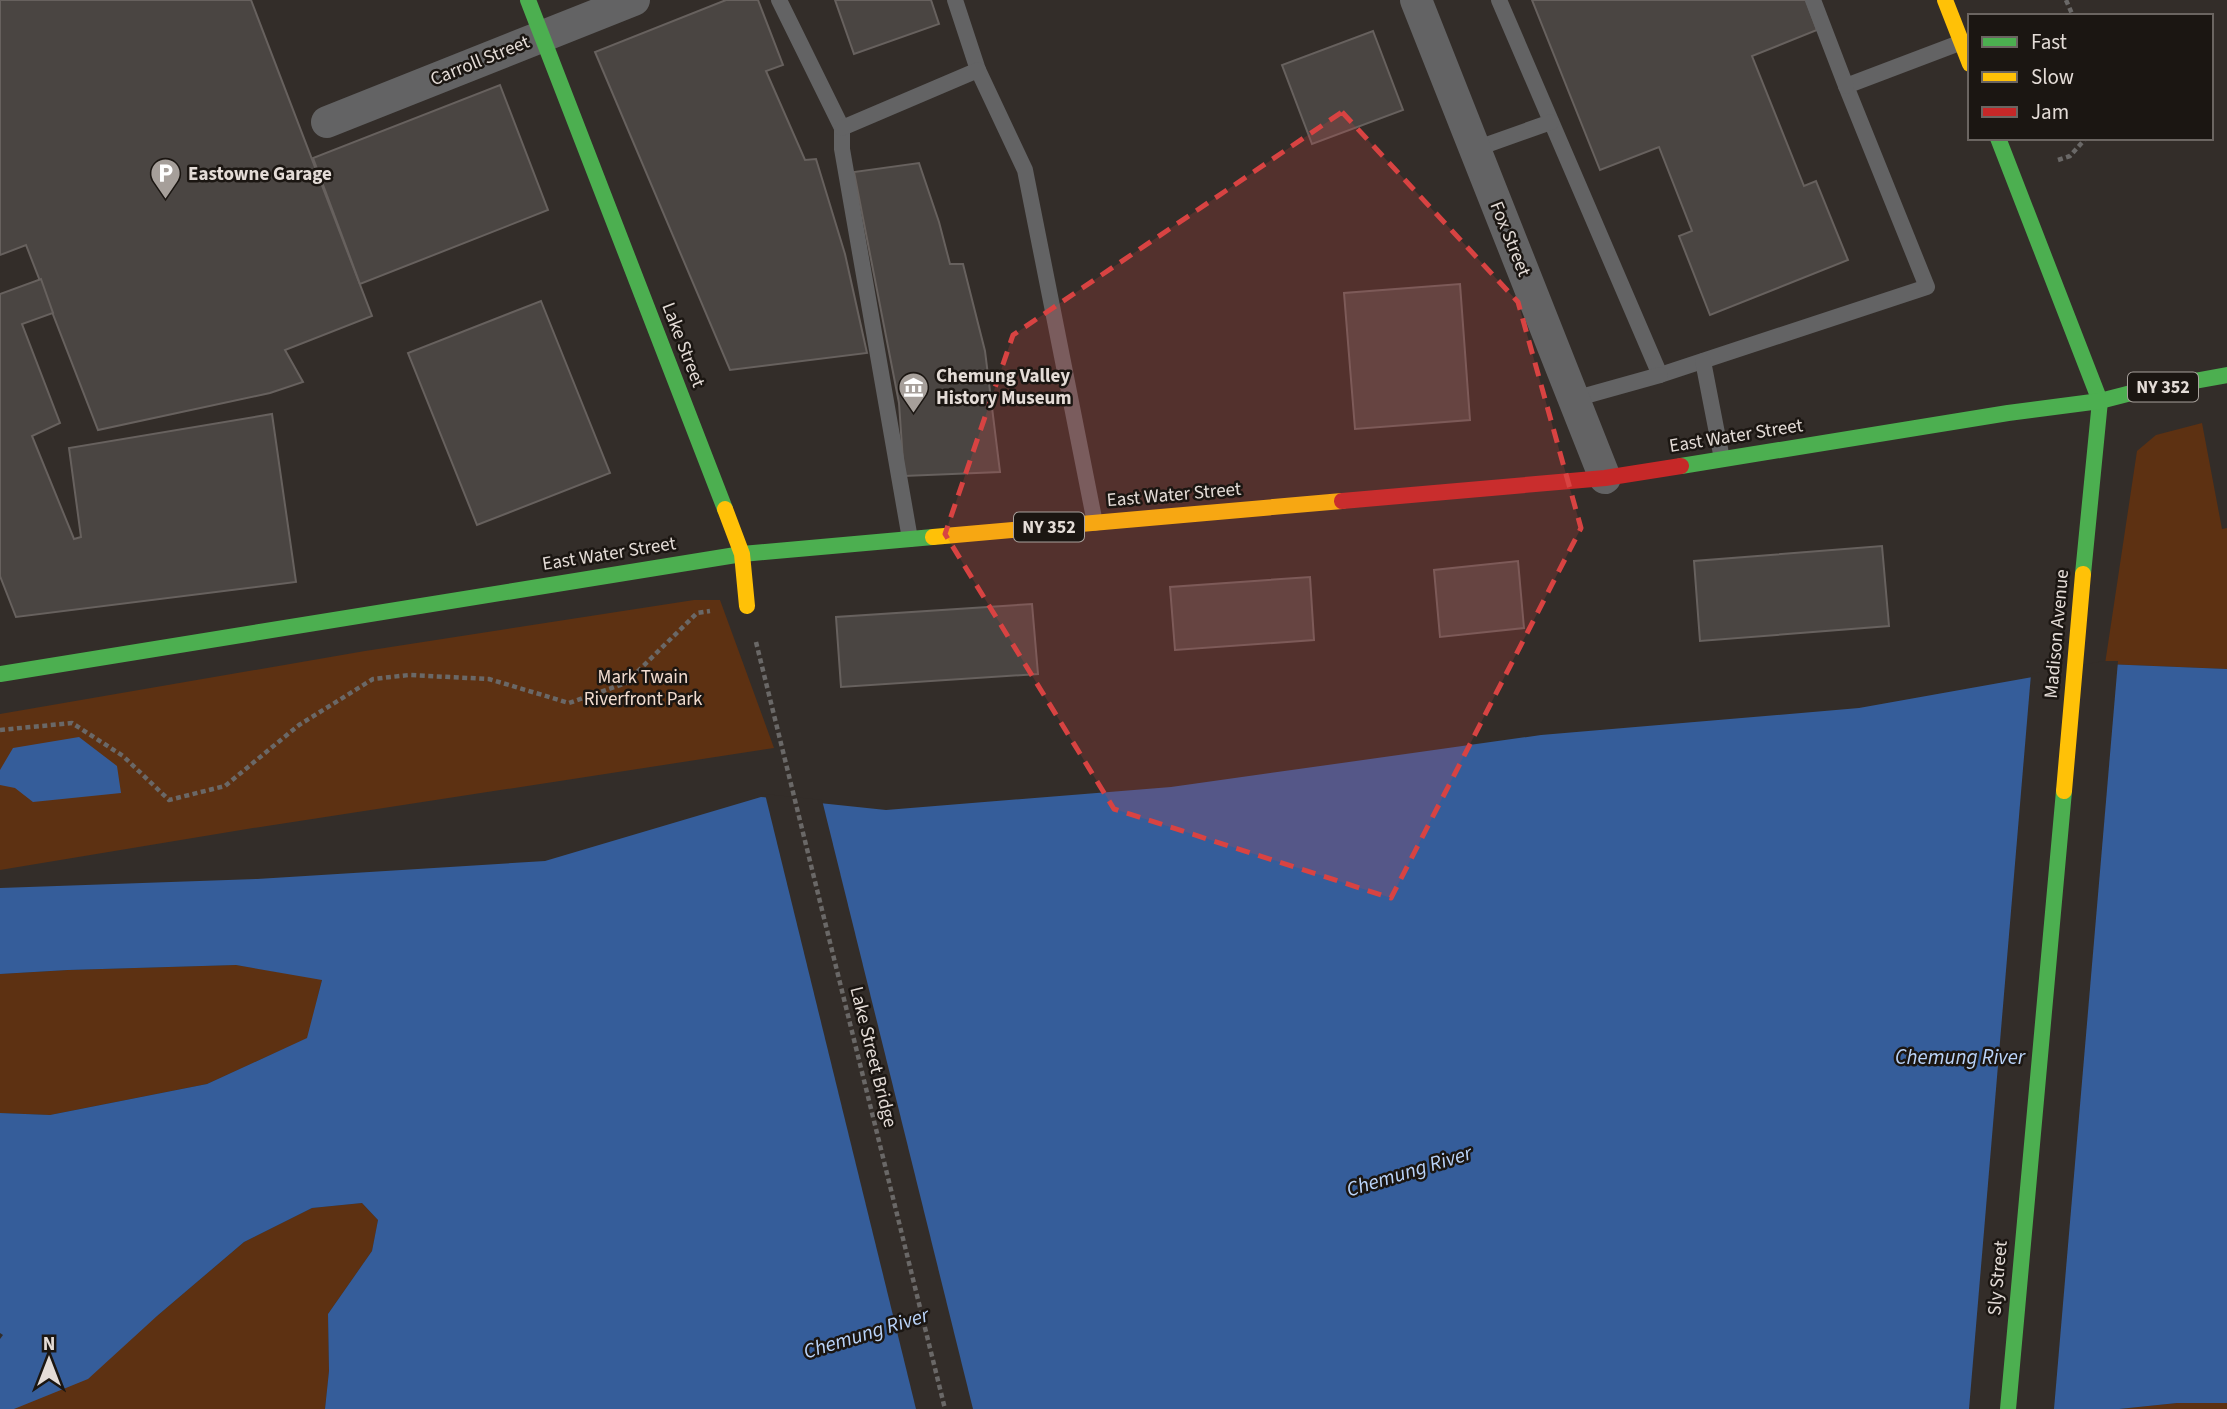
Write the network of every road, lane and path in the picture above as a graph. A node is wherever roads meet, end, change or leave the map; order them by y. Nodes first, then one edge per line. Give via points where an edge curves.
1 (528, 0) edge
2 (634, 0) edge
3 (779, 0) edge
4 (955, 0) edge
5 (1416, 0) edge
6 (1499, 0) edge
7 (1813, 0) edge
8 (1945, 0) edge
9 (542, 36) junction
10 (1962, 42) junction
11 (1968, 58) edge
12 (978, 70) junction
13 (1846, 86) junction
14 (327, 122) dead end
15 (1551, 122) junction
16 (842, 128) junction
17 (1999, 140) edge
18 (2084, 140) edge
19 (1475, 149) junction
20 (2058, 160) dead end
21 (1703, 361) junction
22 (1660, 375) junction
23 (2227, 375) edge
24 (1574, 399) junction
25 (2100, 401) junction
26 (1722, 459) junction
27 (1605, 478) junction
28 (1095, 523) junction
29 (910, 539) junction
30 (742, 554) junction
31 (747, 606) junction
32 (0, 674) edge
33 (0, 730) edge
34 (2031, 1152) joint
35 (946, 1409) edge
36 (2008, 1409) edge

1 - 9 main road, Lake Street
2 - 9 street, Carroll Street
3 - 16 lane
4 - 12 lane
5 - 19 street, Fox Street
6 - 15 lane
7 - 13 lane
8 - 10 main road
9 - 14 street, Carroll Street
9 - 30 main road, Lake Street
10 - 11 main road
10 - 13 lane
12 - 16 lane
12 - 28 lane via 1025,170
13 - 21 lane via 1927,287
15 - 19 lane
15 - 22 lane
16 - 29 lane
17 - 25 main road, Madison Avenue / NY 352
18 - 20 path via 2070,156
19 - 24 street, Fox Street
21 - 22 lane
21 - 26 lane
22 - 24 lane
23 - 25 main road, East Water Street / NY 352
24 - 27 street, Fox Street
25 - 26 main road, East Water Street / NY 352
25 - 34 main road, Madison Avenue
26 - 27 main road, East Water Street / NY 352
27 - 28 main road, East Water Street / NY 352
28 - 29 main road, East Water Street / NY 352
29 - 30 main road, East Water Street / NY 352
30 - 31 main road, Lake Street
30 - 32 main road, East Water Street / NY 352
31 - 33 path via 697,613 626,683 569,703 489,679 373,679 299,725 225,786 169,800 123,756 72,723
31 - 35 path, Lake Street Bridge
34 - 36 main road, Sly Street

